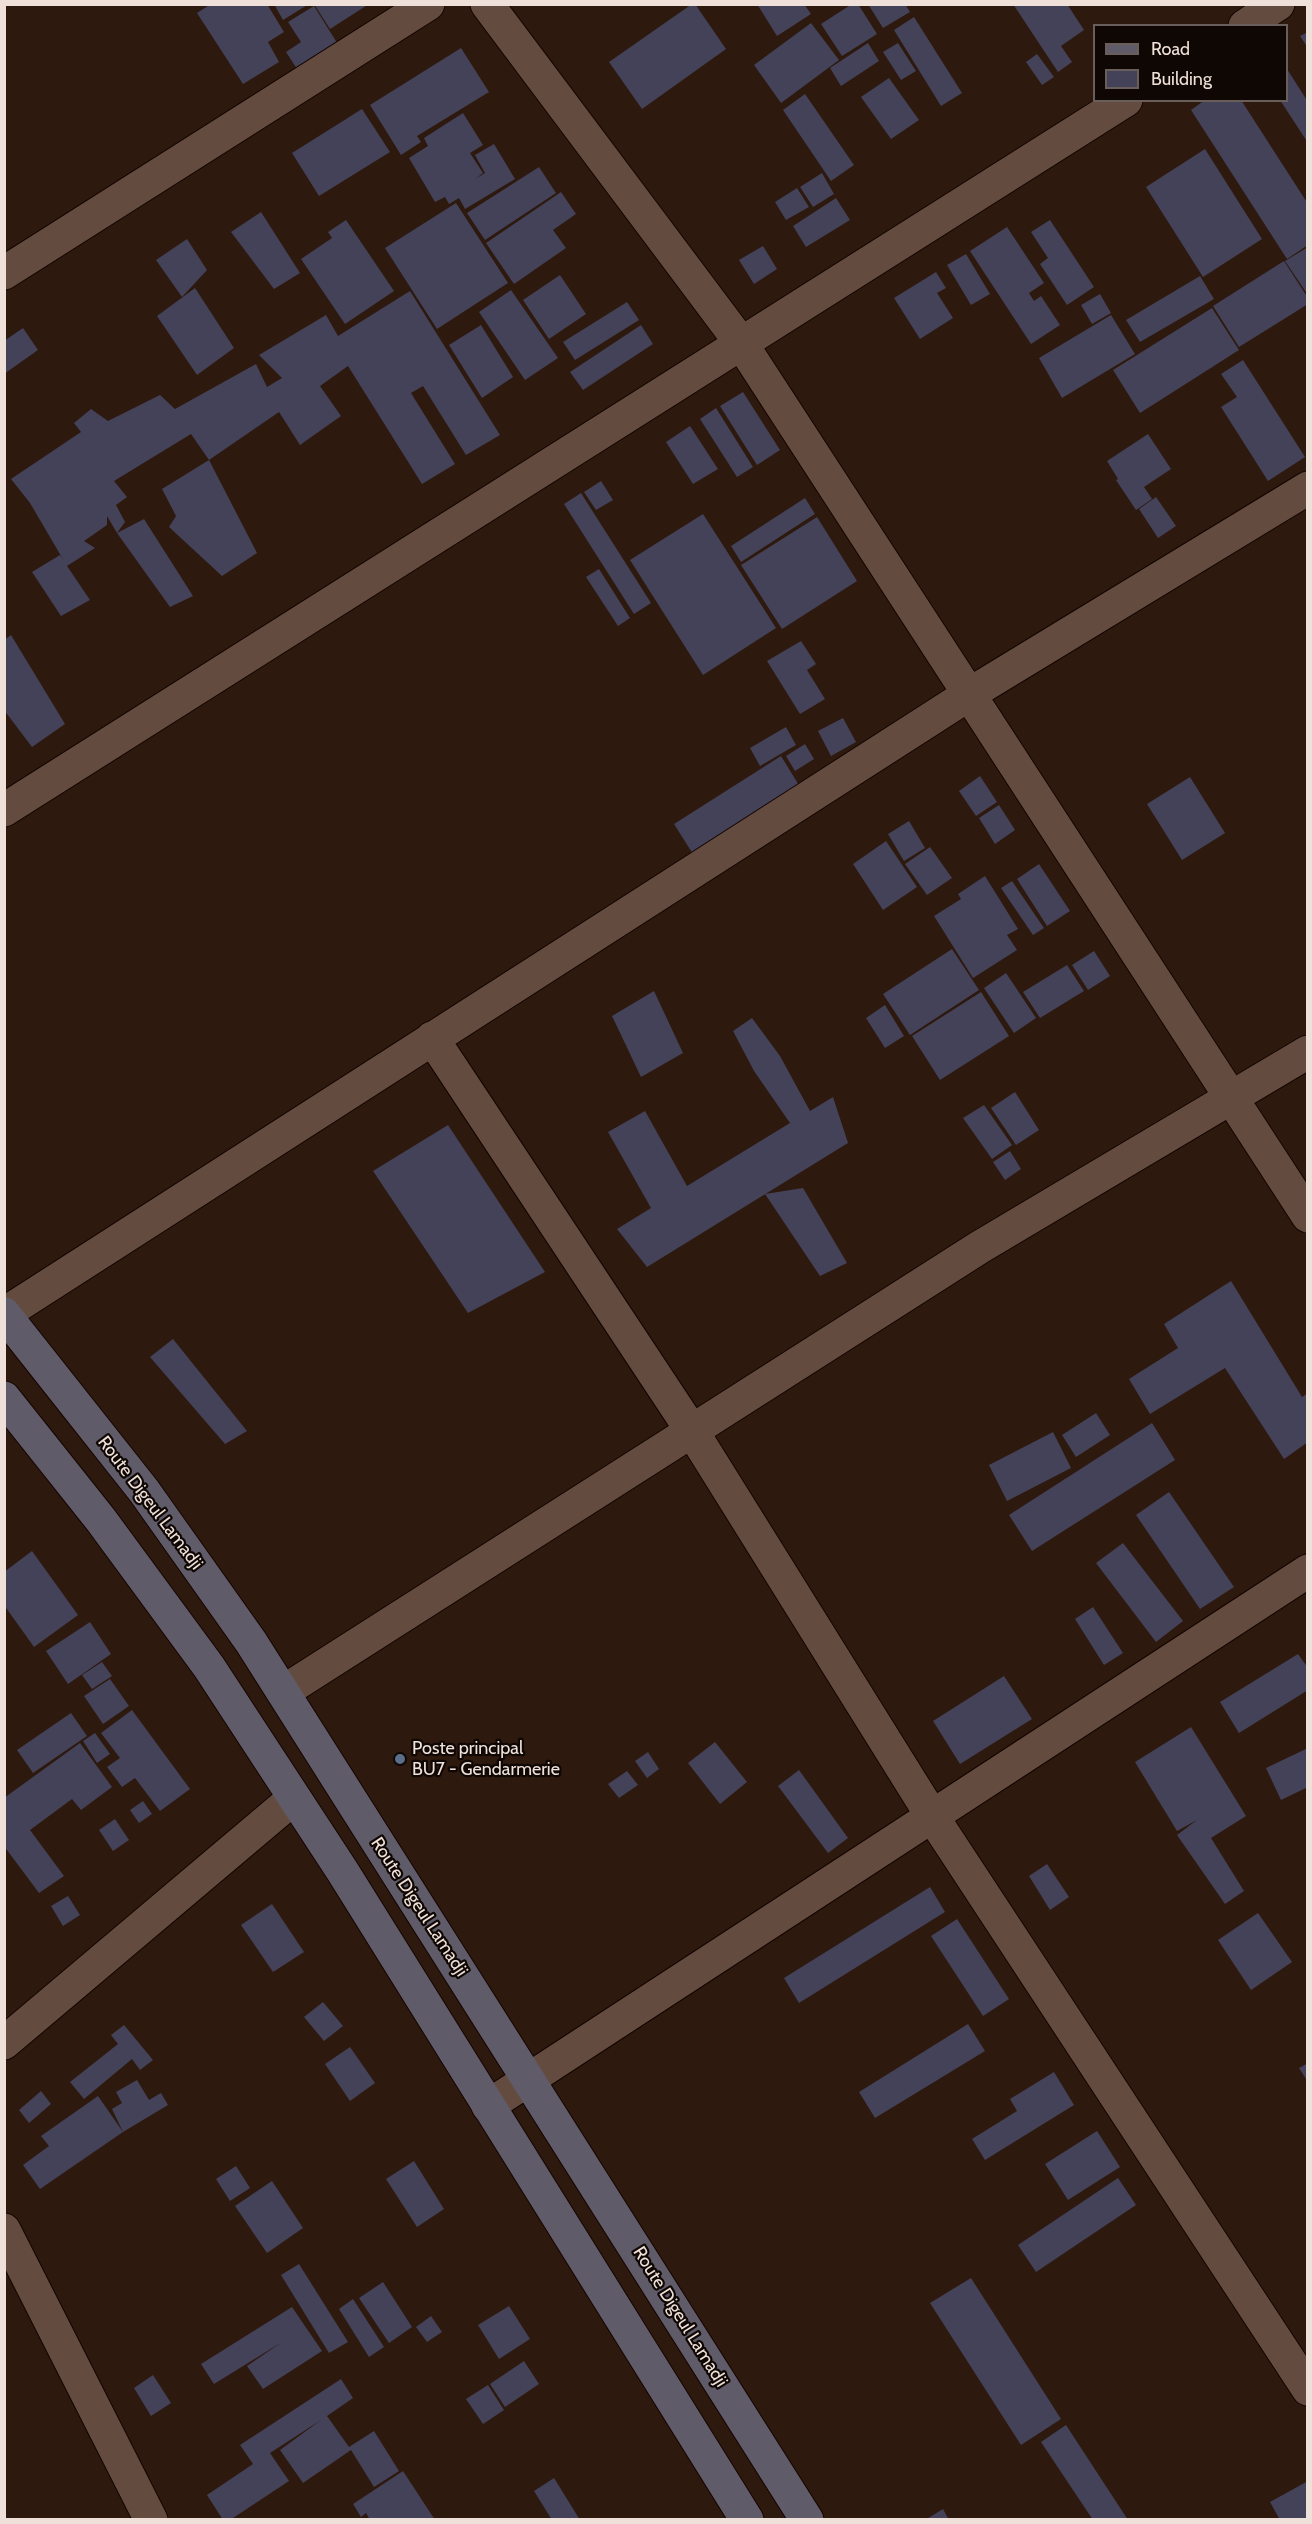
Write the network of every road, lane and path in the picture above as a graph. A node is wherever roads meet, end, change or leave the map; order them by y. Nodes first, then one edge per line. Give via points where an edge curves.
1 (428, 4) edge
2 (487, 4) edge
3 (1278, 4) edge
4 (1248, 24) edge
5 (1123, 102) edge
6 (4, 273) edge
7 (741, 344) junction
8 (1308, 488) edge
9 (968, 695) junction
10 (4, 810) edge
11 (432, 1038) junction
12 (1308, 1052) edge
13 (1231, 1099) junction
14 (1308, 1216) edge
15 (4, 1314) edge
16 (4, 1398) edge
17 (693, 1431) junction
18 (1308, 1571) edge
19 (283, 1692) junction
20 (294, 1798) junction
21 (932, 1816) junction
22 (4, 2043) edge
23 (530, 2080) junction
24 (488, 2106) junction
25 (4, 2230) edge
26 (1308, 2390) edge
27 (151, 2520) edge
28 (747, 2520) edge
29 (807, 2520) edge

1 - 6 street
2 - 7 street
3 - 4 street
5 - 7 street
7 - 9 street
7 - 10 street
8 - 9 street
9 - 11 street
9 - 13 street
11 - 15 street
11 - 17 street
12 - 13 street
13 - 14 street
13 - 17 street via 980,1247
15 - 19 main road, Route Digeul Lamadji via 144,1491
16 - 20 main road via 209,1666
17 - 19 street
17 - 21 street
18 - 21 street
19 - 23 main road, Route Digeul Lamadji
20 - 22 street
20 - 24 main road
21 - 23 street
21 - 26 street
23 - 24 street
23 - 29 main road, Route Digeul Lamadji
24 - 28 main road
25 - 27 street

